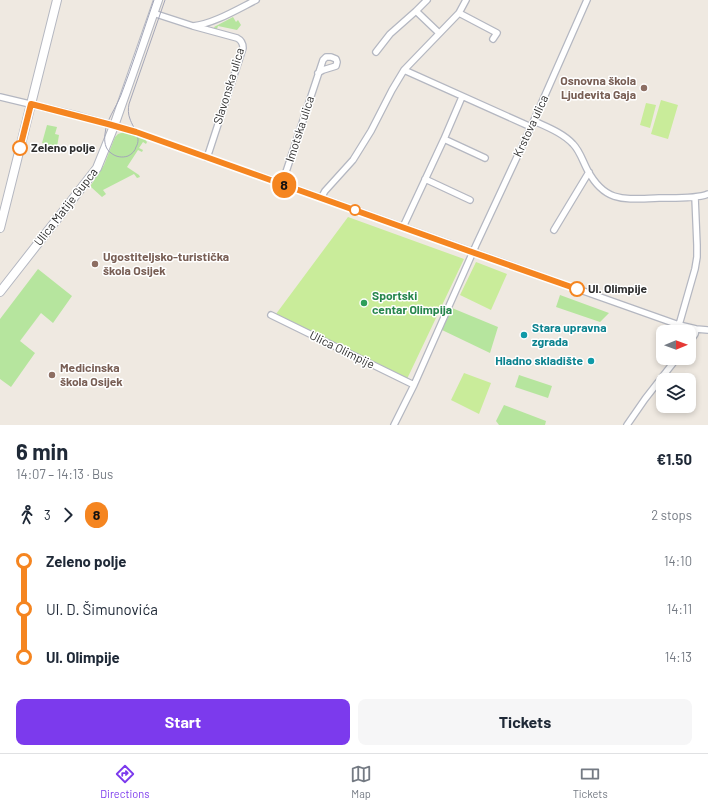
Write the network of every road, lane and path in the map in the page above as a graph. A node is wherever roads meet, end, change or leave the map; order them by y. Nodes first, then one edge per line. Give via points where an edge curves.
1 (57, 0) edge
2 (158, 0) edge
3 (256, 0) edge
4 (427, 0) edge
5 (466, 0) edge
6 (587, 0) edge
7 (416, 11) junction
8 (153, 13) junction
9 (459, 13) junction
10 (193, 26) junction
11 (439, 33) junction
12 (493, 39) dead end
13 (376, 52) dead end
14 (404, 70) junction
15 (318, 74) dead end
16 (462, 96) junction
17 (0, 97) edge
18 (31, 104) junction
19 (534, 121) junction
20 (114, 126) junction
21 (531, 127) junction
22 (444, 140) junction
23 (207, 158) junction
24 (486, 158) dead end
25 (588, 172) junction
26 (425, 179) junction
27 (282, 184) junction
28 (708, 194) edge
29 (695, 196) junction
30 (321, 198) junction
31 (470, 200) dead end
32 (403, 227) junction
33 (0, 228) edge
34 (554, 230) dead end
35 (473, 252) junction
36 (0, 292) edge
37 (271, 315) dead end
38 (679, 325) joint
39 (696, 329) edge
40 (708, 330) edge
41 (672, 365) edge
42 (414, 385) junction
43 (394, 425) edge
44 (627, 425) edge

1 - 18 main road
2 - 8 main road, Ulica Matije Gupca
3 - 10 street via 210,22
4 - 7 street
5 - 9 street
6 - 19 street, Krstova ulica
7 - 11 street
7 - 13 street via 390,34
8 - 10 street, Slavonska ulica
8 - 20 main road, Ulica Matije Gupca
9 - 11 street
9 - 12 street via 497,33
10 - 23 street, Slavonska ulica via 237,38 243,43
11 - 14 street
14 - 16 street
14 - 30 street via 371,131 352,160
15 - 27 street, Imotska ulica
16 - 21 street
16 - 22 street
17 - 18 street
18 - 20 street
18 - 33 main road
19 - 21 street, Krstova ulica
19 - 25 street via 567,138 578,150
20 - 23 street
20 - 36 main road, Ulica Matije Gupca via 95,171
21 - 35 street, Krstova ulica
22 - 24 street
22 - 26 street
23 - 27 street
25 - 29 street via 602,189 614,197 628,199
25 - 34 street
26 - 31 street
26 - 32 street
27 - 30 street
28 - 29 street
29 - 38 street via 697,257
30 - 32 street
32 - 35 street
35 - 38 street
35 - 42 street
37 - 42 street, Ulica Olimpije
39 - 40 street
41 - 44 street
42 - 43 street

